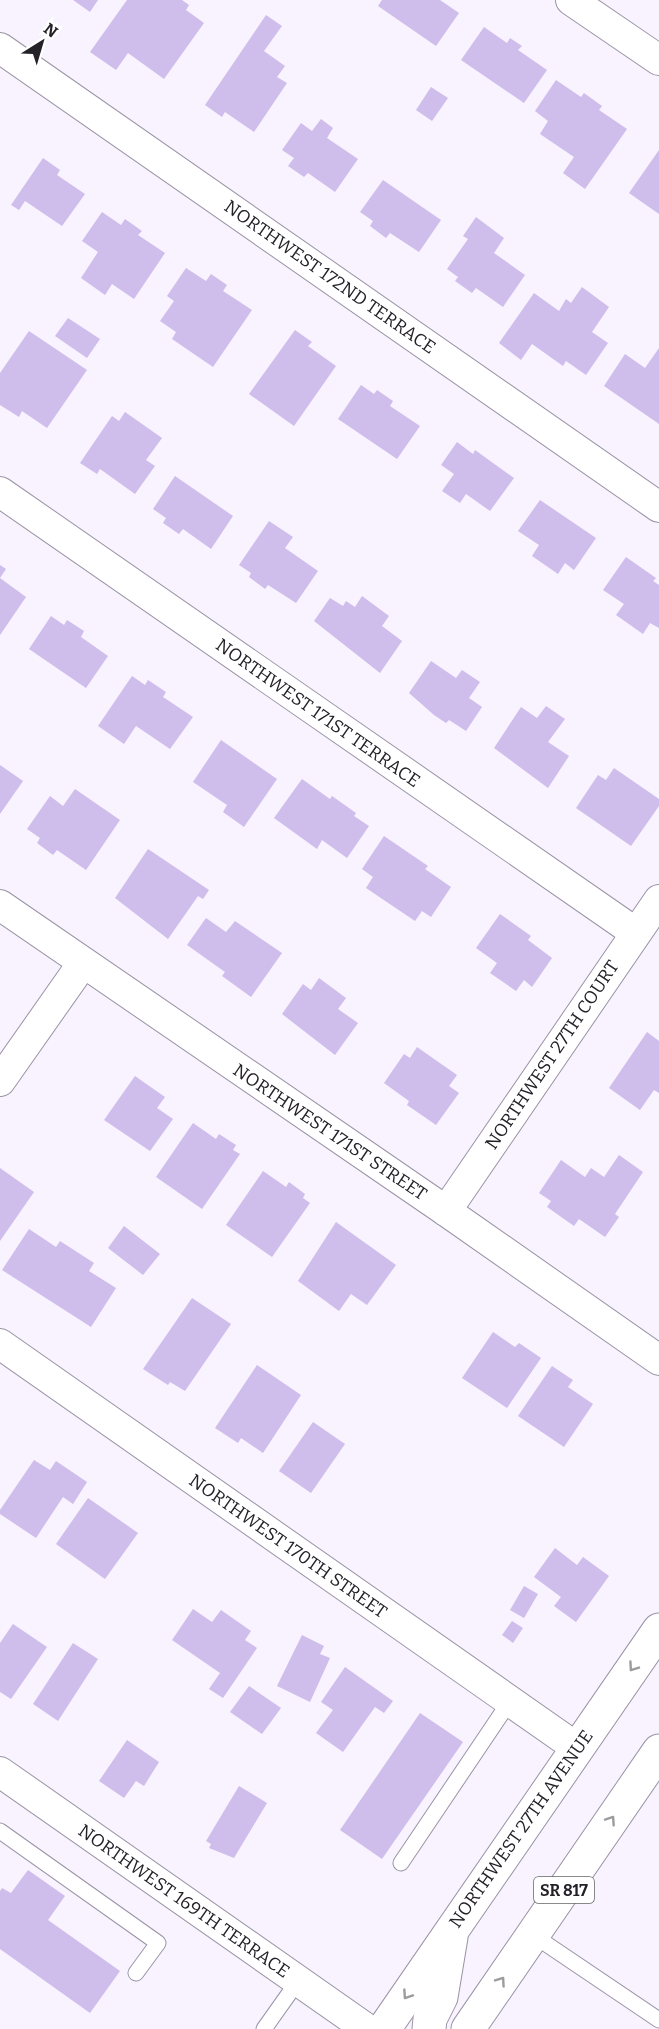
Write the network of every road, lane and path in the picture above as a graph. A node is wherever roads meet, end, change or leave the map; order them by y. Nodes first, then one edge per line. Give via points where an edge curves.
1 (571, 0) edge
2 (0, 48) edge
3 (659, 60) edge
4 (0, 492) edge
5 (659, 507) edge
6 (659, 900) edge
7 (0, 905) edge
8 (636, 933) junction
9 (83, 963) junction
10 (0, 1081) edge
11 (446, 1211) junction
12 (0, 1344) edge
13 (659, 1360) edge
14 (659, 1630) edge
15 (510, 1701) junction
16 (577, 1748) junction
17 (659, 1751) edge
18 (0, 1773) edge
19 (0, 1831) edge
20 (401, 1863) dead end
21 (452, 1930) junction
22 (532, 1935) junction
23 (136, 1973) dead end
24 (298, 1981) junction
25 (659, 2020) edge
26 (264, 2029) edge
27 (367, 2029) edge
28 (384, 2029) edge
29 (429, 2029) edge
30 (468, 2029) edge

1 - 3 street
2 - 5 street, NORTHWEST 172ND TERRACE
4 - 8 street, NORTHWEST 171ST TERRACE
6 - 8 street, NORTHWEST 27TH COURT
7 - 9 street, NORTHWEST 171ST STREET
8 - 11 street, NORTHWEST 27TH COURT
9 - 10 street
9 - 11 street, NORTHWEST 171ST STREET
11 - 13 street, NORTHWEST 171ST STREET
12 - 15 street, NORTHWEST 170TH STREET
14 -> 16 main road, NORTHWEST 27TH AVENUE
15 - 16 street, NORTHWEST 170TH STREET
15 - 20 lane
16 - 21 main road, NORTHWEST 27TH AVENUE
22 -> 17 main road, SR 817
18 - 24 street, NORTHWEST 169TH TERRACE
19 - 23 lane via 158,1943
21 -> 28 main road, NORTHWEST 27TH AVENUE
21 - 29 main road via 441,1997
22 - 25 lane
30 -> 22 main road, SR 817
24 - 26 lane
24 - 27 street, NORTHWEST 169TH TERRACE

